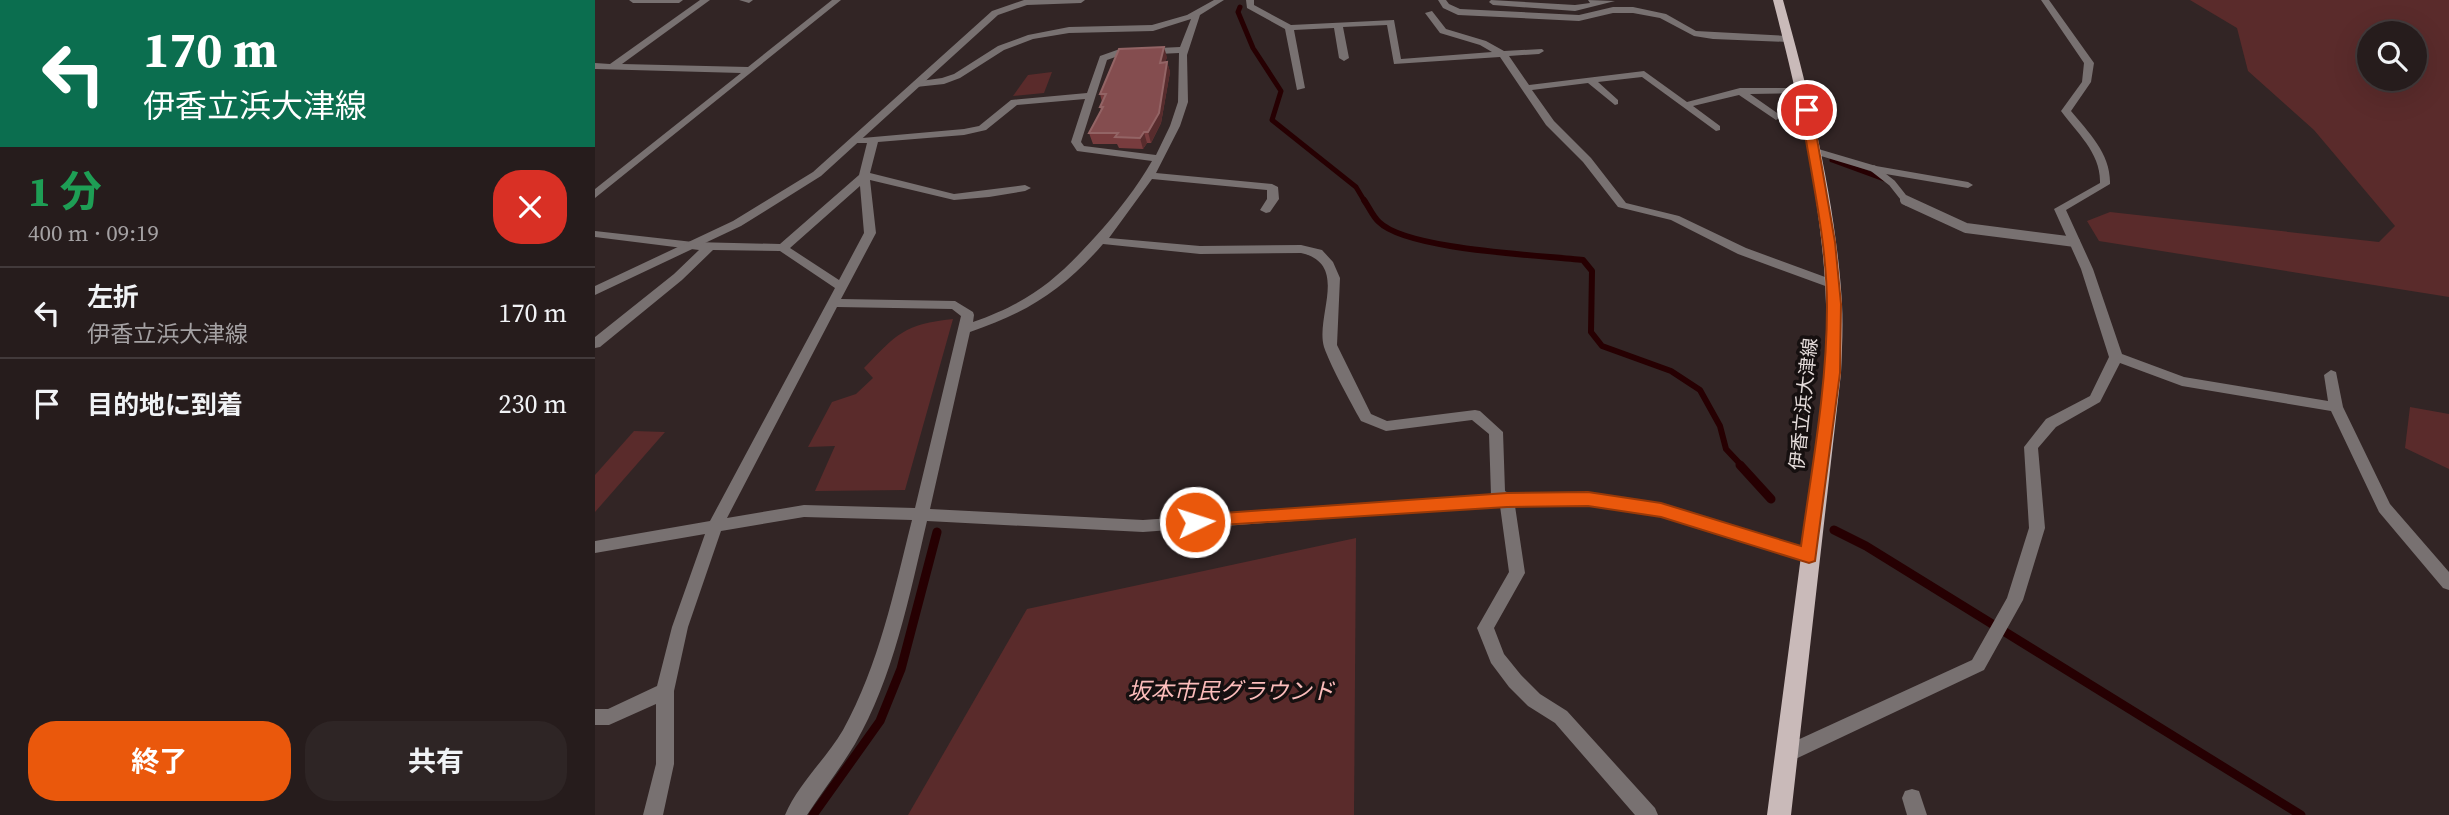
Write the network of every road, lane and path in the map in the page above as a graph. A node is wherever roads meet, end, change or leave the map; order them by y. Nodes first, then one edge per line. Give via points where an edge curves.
1 (633, 0) edge
2 (679, 0) edge
3 (706, 0) edge
4 (743, 0) edge
5 (750, 0) edge
6 (837, 0) edge
7 (1081, 0) edge
8 (1220, 0) edge
9 (1250, 0) edge
10 (1442, 0) edge
11 (1778, 0) edge
12 (2045, 0) edge
13 (1611, 1) edge
14 (1493, 2) dead end
15 (1594, 2) edge
16 (1429, 13) dead end
17 (1196, 15) junction
18 (1338, 25) junction
19 (1289, 28) junction
20 (1788, 38) junction
21 (1184, 50) junction
22 (1539, 51) dead end
23 (1503, 54) junction
24 (1343, 58) dead end
25 (595, 66) edge
26 (612, 66) junction
27 (748, 71) junction
28 (1590, 80) junction
29 (916, 84) junction
30 (1300, 88) dead end
31 (1526, 88) junction
32 (1803, 90) junction
33 (1740, 91) junction
34 (1606, 94) junction
35 (1091, 96) junction
36 (1589, 98) dead end
37 (1615, 102) dead end
38 (1685, 105) junction
39 (1776, 117) dead end
40 (1716, 128) dead end
41 (855, 141) junction
42 (873, 141) junction
43 (1815, 151) junction
44 (1158, 158) junction
45 (1874, 169) junction
46 (1147, 175) junction
47 (864, 176) junction
48 (1968, 185) dead end
49 (1025, 188) dead end
50 (595, 195) edge
51 (1266, 210) dead end
52 (595, 234) edge
53 (1098, 240) junction
54 (2075, 242) junction
55 (693, 246) junction
56 (710, 246) junction
57 (783, 248) junction
58 (1832, 284) junction
59 (841, 287) junction
60 (595, 291) edge
61 (833, 303) junction
62 (966, 329) junction
63 (595, 344) edge
64 (2116, 357) junction
65 (2331, 375) dead end
66 (2336, 407) junction
67 (1507, 500) junction
68 (918, 516) junction
69 (715, 527) junction
70 (595, 547) edge
71 (1809, 556) junction
72 (2449, 583) edge
73 (665, 691) junction
74 (595, 717) edge
75 (1787, 754) junction
76 (653, 815) edge
77 (795, 815) edge
78 (1648, 815) edge
79 (1779, 815) edge

1 - 2 street
3 - 26 street
4 - 5 street
6 - 27 street
7 - 29 street via 1026,2 995,13
8 - 17 street
9 - 19 street via 1250,6
10 - 20 street via 1458,12 1562,18 1633,10 1663,16 1694,33
11 - 20 main road, 伊香立浜大津線
12 - 54 street via 2089,63 2091,70 2066,111 2107,173 2099,189 2060,209
13 - 15 street
14 - 15 street via 1575,8
16 - 23 street via 1443,31
17 - 21 street via 1195,29
17 - 29 street via 1153,28 1051,32 1002,48 944,81
18 - 19 street
18 - 23 street via 1391,22 1398,62
18 - 24 street
19 - 30 street
20 - 32 main road, 伊香立浜大津線
21 - 35 street via 1117,53 1103,58
21 - 44 street via 1184,100
22 - 23 street
23 - 31 street
25 - 26 street
26 - 27 street
27 - 50 street
28 - 31 street
28 - 34 street
28 - 38 street via 1644,74
29 - 41 street
31 - 58 street via 1550,123 1622,205 1675,218 1742,251
32 - 33 street
32 - 43 main road, 伊香立浜大津線
33 - 38 street
33 - 39 street
34 - 36 street
34 - 37 street
35 - 42 street via 1014,102 982,128
35 - 44 street via 1076,142 1081,149
38 - 40 street
41 - 42 street
41 - 55 street via 791,193
42 - 47 street
43 - 45 street
43 - 58 main road, 伊香立浜大津線
44 - 46 street
45 - 48 street
45 - 54 lane via 1912,205 1949,222
46 - 51 street via 1272,187 1273,199
46 - 53 street via 1129,208
47 - 49 street via 884,176 954,197
47 - 57 street
47 - 59 street via 870,233
52 - 55 street
53 - 62 street via 1048,290 991,321
53 - 67 street via 1200,250 1301,249 1318,253 1328,262 1334,278 1330,345 1366,417 1386,426 1475,415 1496,432 1498,494
54 - 64 street
55 - 56 street
55 - 60 street
56 - 57 street
56 - 63 street
57 - 59 street
58 - 71 main road, 伊香立浜大津線 via 1833,373
59 - 61 street
61 - 62 street via 955,305 968,315
61 - 69 street
62 - 68 street
64 - 66 street via 2182,382
64 - 75 street via 2095,399 2051,423 2031,447 2037,528 2015,600 1978,665
65 - 66 street
66 - 72 street via 2384,508
67 - 68 street via 1143,526
67 - 71 street via 1588,499 1661,510
67 - 78 street via 1517,573 1485,628 1497,658 1534,700 1561,717
68 - 69 street via 804,511
68 - 77 street via 879,674 849,737
69 - 70 street
69 - 73 street via 680,627
71 - 75 main road, 伊香立浜大津線
73 - 74 street via 610,717
73 - 76 street via 665,764
75 - 79 main road, 伊香立浜大津線

